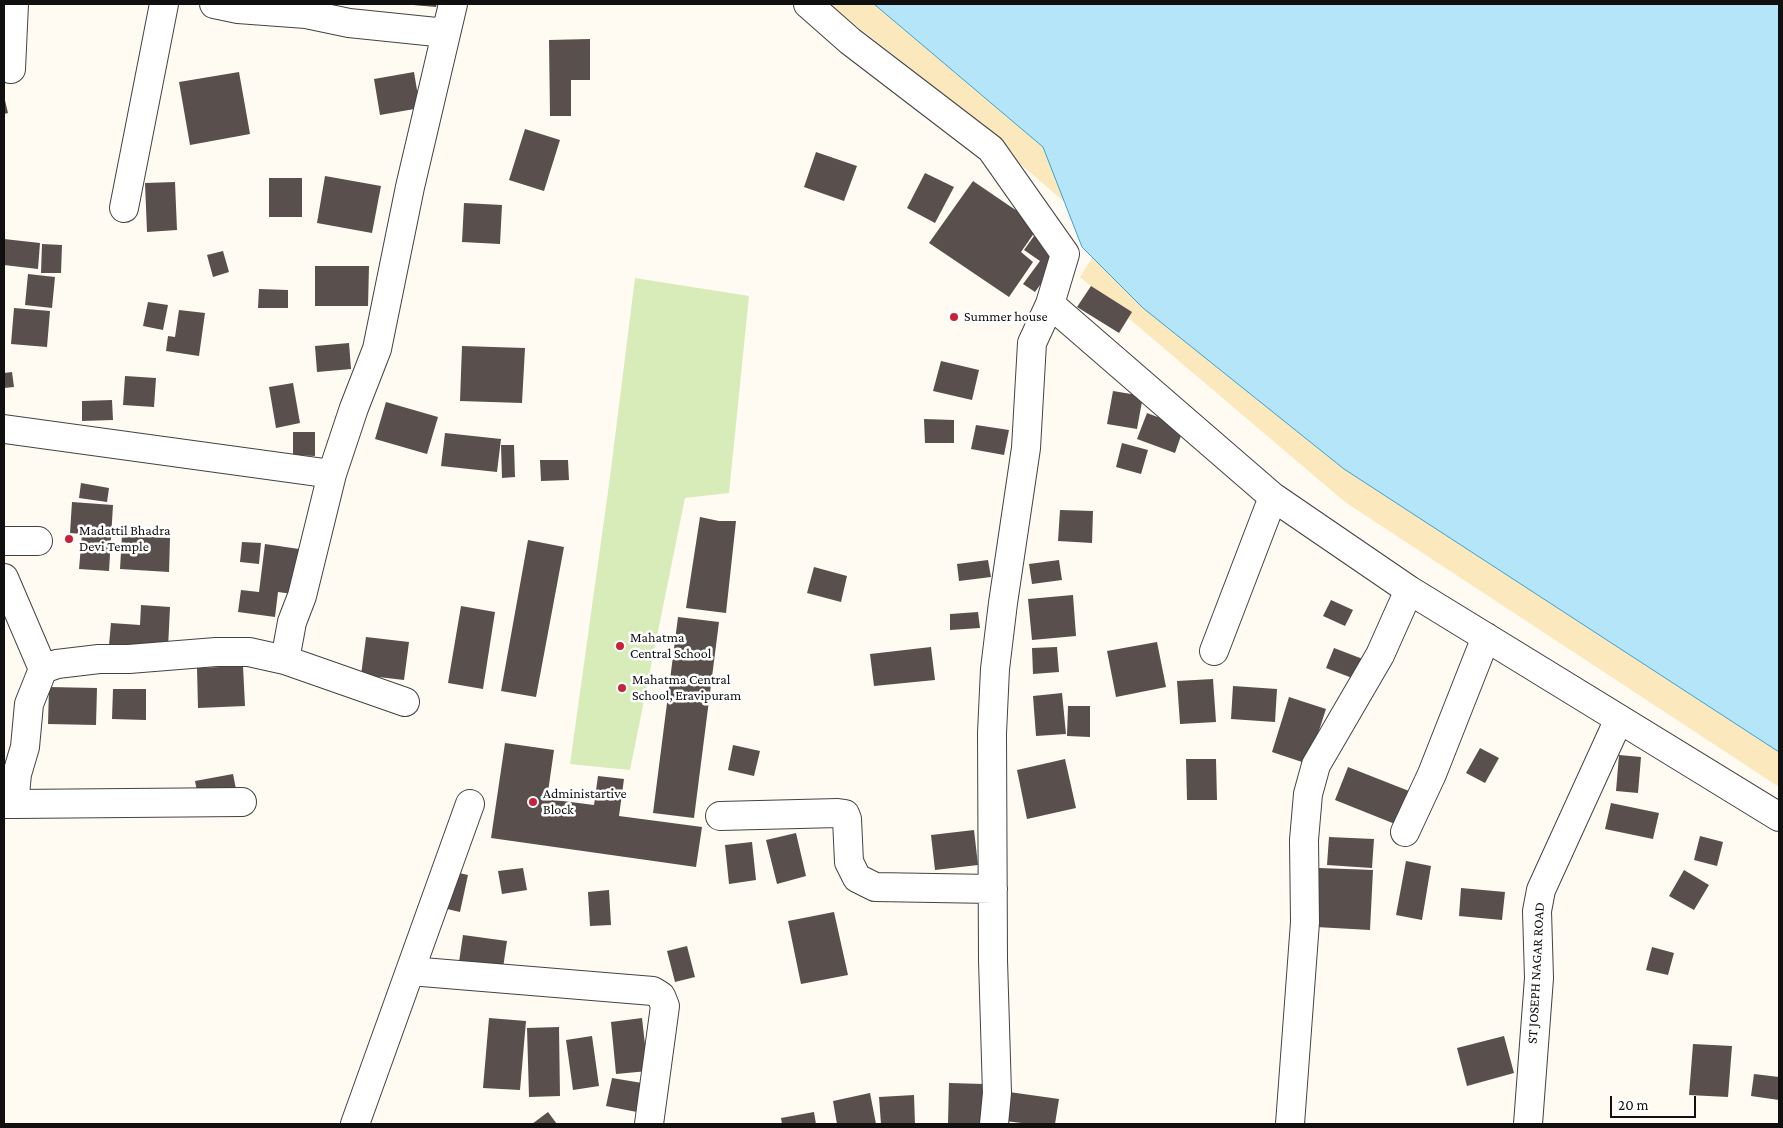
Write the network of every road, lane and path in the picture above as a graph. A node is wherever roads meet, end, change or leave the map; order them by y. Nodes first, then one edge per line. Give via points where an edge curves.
1 (14, 4) edge
2 (164, 4) edge
3 (214, 4) edge
4 (453, 4) edge
5 (808, 4) edge
6 (307, 9) edge
7 (350, 13) edge
8 (446, 33) junction
9 (11, 69) dead end
10 (124, 208) dead end
11 (1050, 304) junction
12 (4, 429) edge
13 (332, 474) junction
14 (1273, 497) junction
15 (4, 541) edge
16 (38, 541) dead end
17 (4, 578) edge
18 (1409, 590) junction
19 (12, 621) edge
20 (1486, 637) junction
21 (1214, 651) dead end
22 (285, 660) junction
23 (42, 669) junction
24 (405, 702) dead end
25 (1619, 719) junction
26 (242, 802) dead end
27 (9, 804) edge
28 (470, 804) dead end
29 (720, 816) dead end
30 (1779, 817) edge
31 (1405, 832) dead end
32 (993, 889) junction
33 (410, 971) junction
34 (354, 1124) edge
35 (649, 1124) edge
36 (994, 1124) edge
37 (1290, 1124) edge
38 (1528, 1124) edge

1 - 9 street
2 - 10 street
3 - 6 street via 238,9
4 - 8 street
5 - 11 street via 850,41 991,149 1065,254
6 - 7 street
7 - 8 street
8 - 13 street via 377,349
11 - 14 street
11 - 32 street via 1032,344 1025,457 995,669
12 - 13 street
13 - 22 street via 302,596 292,622
14 - 18 street
14 - 21 street
15 - 16 street
17 - 19 street
18 - 20 street
18 - 37 street via 1380,654 1316,765 1308,794 1304,840 1305,922
19 - 23 street
20 - 25 street
20 - 31 street via 1432,774
22 - 23 street via 248,652 216,652 99,659
22 - 24 street
23 - 27 street via 29,704 24,747
25 - 30 street
25 - 38 street, ST JOSEPH NAGAR ROAD via 1541,890 1537,911 1539,978
26 - 27 street
28 - 33 street
29 - 32 street via 845,814 849,862 857,878 874,887
32 - 36 street via 997,1094
33 - 34 street
33 - 35 street via 653,991 661,996 665,1006

